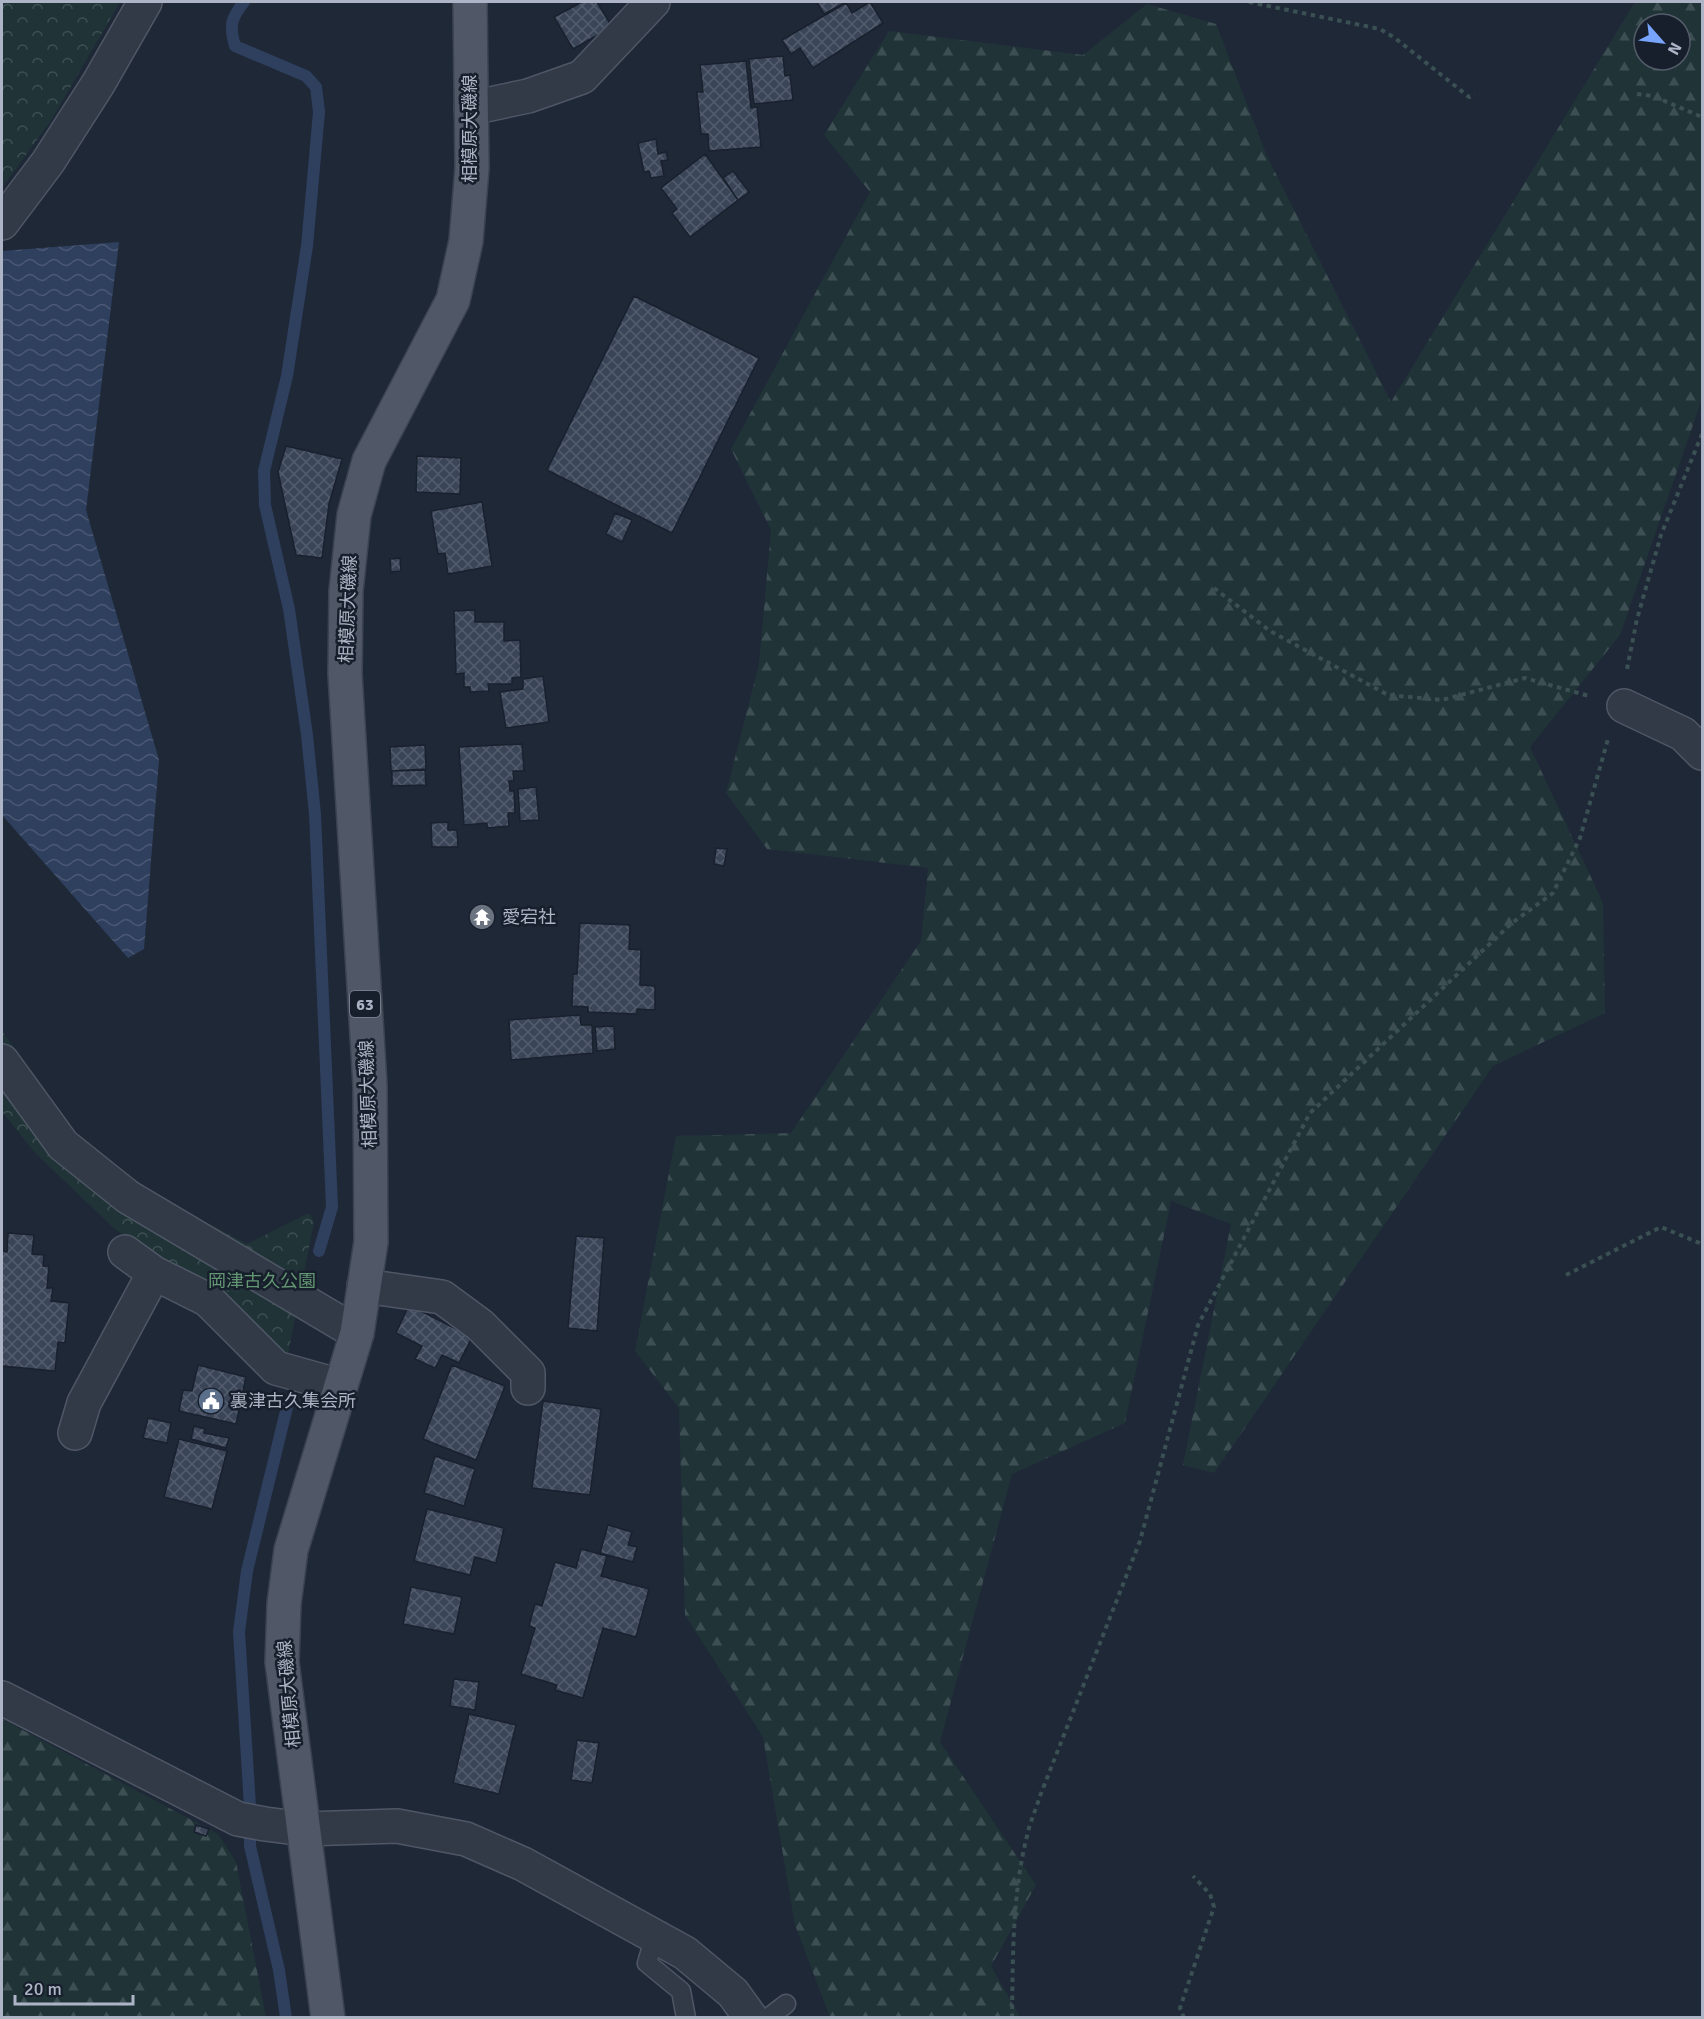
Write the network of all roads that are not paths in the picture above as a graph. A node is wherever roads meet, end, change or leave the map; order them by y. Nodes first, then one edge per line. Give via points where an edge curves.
1 (144, 2) edge
2 (470, 2) edge
3 (653, 2) edge
4 (471, 108) junction
5 (2, 223) edge
6 (1624, 706) road end
7 (1702, 753) edge
8 (2, 1061) edge
9 (125, 1252) dead end
10 (154, 1273) junction
11 (364, 1286) junction
12 (357, 1333) junction
13 (340, 1386) junction
14 (528, 1388) dead end
15 (74, 1412) dead end
16 (2, 1698) edge
17 (304, 1829) junction
18 (655, 1936) junction
19 (786, 2004) dead end
20 (328, 2018) edge
21 (686, 2018) edge
22 (751, 2018) edge
23 (768, 2018) edge

1 - 5 street via 48,162
2 - 4 main road, 相模原大磯線 / 63
3 - 4 street via 582,77 528,96
4 - 11 main road, 相模原大磯線 / 63 via 472,168 466,241 453,300 369,460 354,515 345,591 345,674 369,1085 370,1242
6 - 7 street via 1683,734
8 - 12 street via 63,1145 128,1197
9 - 10 street
10 - 13 street via 208,1300 276,1368
10 - 15 street
11 - 12 main road, 相模原大磯線 / 63
11 - 14 street via 442,1297 480,1325 528,1373
12 - 13 main road, 相模原大磯線 / 63
13 - 17 main road, 相模原大磯線 / 63 via 291,1550 284,1604 282,1662
16 - 17 street via 251,1822
17 - 18 street via 397,1826 466,1839 523,1864
17 - 20 main road, 相模原大磯線 / 63
18 - 21 lane via 647,1963 681,1991
18 - 22 street via 685,1953 733,1993
19 - 23 lane

